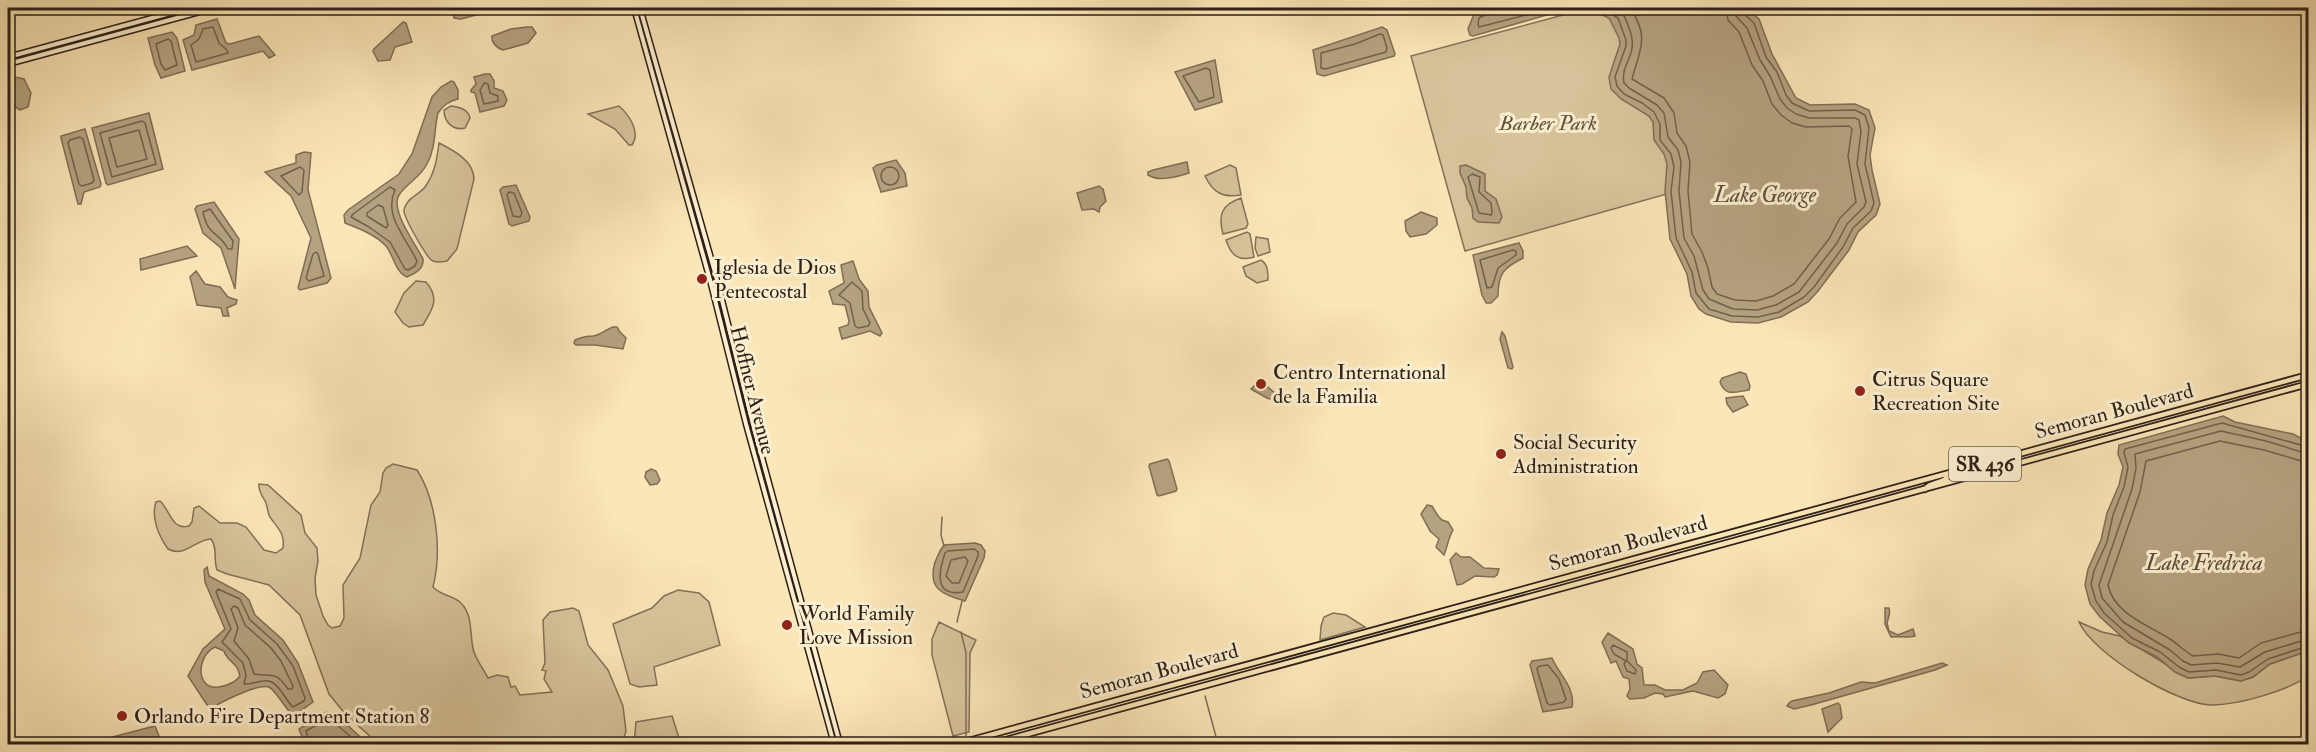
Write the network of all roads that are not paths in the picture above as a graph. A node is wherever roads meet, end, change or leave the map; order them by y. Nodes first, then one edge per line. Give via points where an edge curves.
1 (189, 8) edge
2 (214, 8) edge
3 (634, 8) edge
4 (640, 8) edge
5 (636, 17) junction
6 (647, 32) junction
7 (642, 34) junction
8 (42, 47) junction
9 (8, 57) edge
10 (32, 57) junction
11 (8, 63) edge
12 (658, 68) junction
13 (673, 147) junction
14 (680, 172) junction
15 (687, 172) junction
16 (700, 219) junction
17 (720, 290) junction
18 (713, 291) junction
19 (2308, 375) edge
20 (2308, 384) edge
21 (739, 396) junction
22 (2166, 414) junction
23 (754, 428) junction
24 (2145, 429) junction
25 (756, 463) junction
26 (1950, 473) junction
27 (1896, 488) junction
28 (1925, 489) junction
29 (771, 491) junction
30 (1881, 501) junction
31 (1834, 504) junction
32 (1820, 518) junction
33 (794, 600) junction
34 (1470, 603) junction
35 (1450, 609) junction
36 (1453, 617) junction
37 (1432, 624) junction
38 (810, 638) junction
39 (1194, 679) junction
40 (1175, 684) junction
41 (1179, 693) junction
42 (1159, 698) junction
43 (966, 743) edge
44 (834, 744) edge
45 (840, 744) edge
46 (957, 744) edge
47 (991, 744) edge

1 - 8 main road
2 - 10 main road
3 - 5 main road, Hoffner Avenue
4 - 6 main road, Hoffner Avenue
5 - 6 main road
5 - 7 main road, Hoffner Avenue
6 - 12 main road, Hoffner Avenue
7 - 12 main road
7 - 13 main road, Hoffner Avenue
8 - 9 main road
8 - 10 main road
10 - 11 main road
12 - 15 main road, Hoffner Avenue
13 - 14 main road, Hoffner Avenue
13 - 15 main road via 677,148
14 - 16 main road via 686,178
14 - 18 main road, Hoffner Avenue
15 - 16 main road, Hoffner Avenue
16 - 17 main road, Hoffner Avenue
17 - 18 main road
17 - 23 main road, Hoffner Avenue
18 - 21 main road, Hoffner Avenue
19 - 22 main road, Semoran Boulevard / SR 436
20 - 24 main road, Semoran Boulevard / SR 436
21 - 23 main road via 748,423
21 - 25 main road, Hoffner Avenue
22 - 24 main road
22 - 26 main road, Semoran Boulevard / SR 436
23 - 29 main road, Hoffner Avenue
24 - 28 main road, Semoran Boulevard / SR 436
25 - 29 main road
25 - 33 main road, Hoffner Avenue
26 - 27 main road, Semoran Boulevard / SR 436
26 - 28 main road via 1945,480
27 - 30 main road
27 - 31 main road, Semoran Boulevard / SR 436
28 - 30 main road, Semoran Boulevard / SR 436
29 - 38 main road, Hoffner Avenue
30 - 32 main road, Semoran Boulevard / SR 436
31 - 32 main road
31 - 34 main road, Semoran Boulevard / SR 436
32 - 36 main road, Semoran Boulevard / SR 436
33 - 38 main road via 799,604
33 - 44 main road, Hoffner Avenue
34 - 35 main road, Semoran Boulevard / SR 436
34 - 36 main road
35 - 37 main road
35 - 39 main road, Semoran Boulevard / SR 436
36 - 37 main road, Semoran Boulevard / SR 436
37 - 41 main road, Semoran Boulevard / SR 436
38 - 45 main road, Hoffner Avenue
39 - 40 main road, Semoran Boulevard / SR 436
39 - 41 main road via 1185,683
40 - 42 main road
40 - 43 main road, Semoran Boulevard / SR 436
41 - 42 main road, Semoran Boulevard / SR 436
42 - 47 main road, Semoran Boulevard / SR 436
43 - 46 main road, Semoran Boulevard / SR 436

